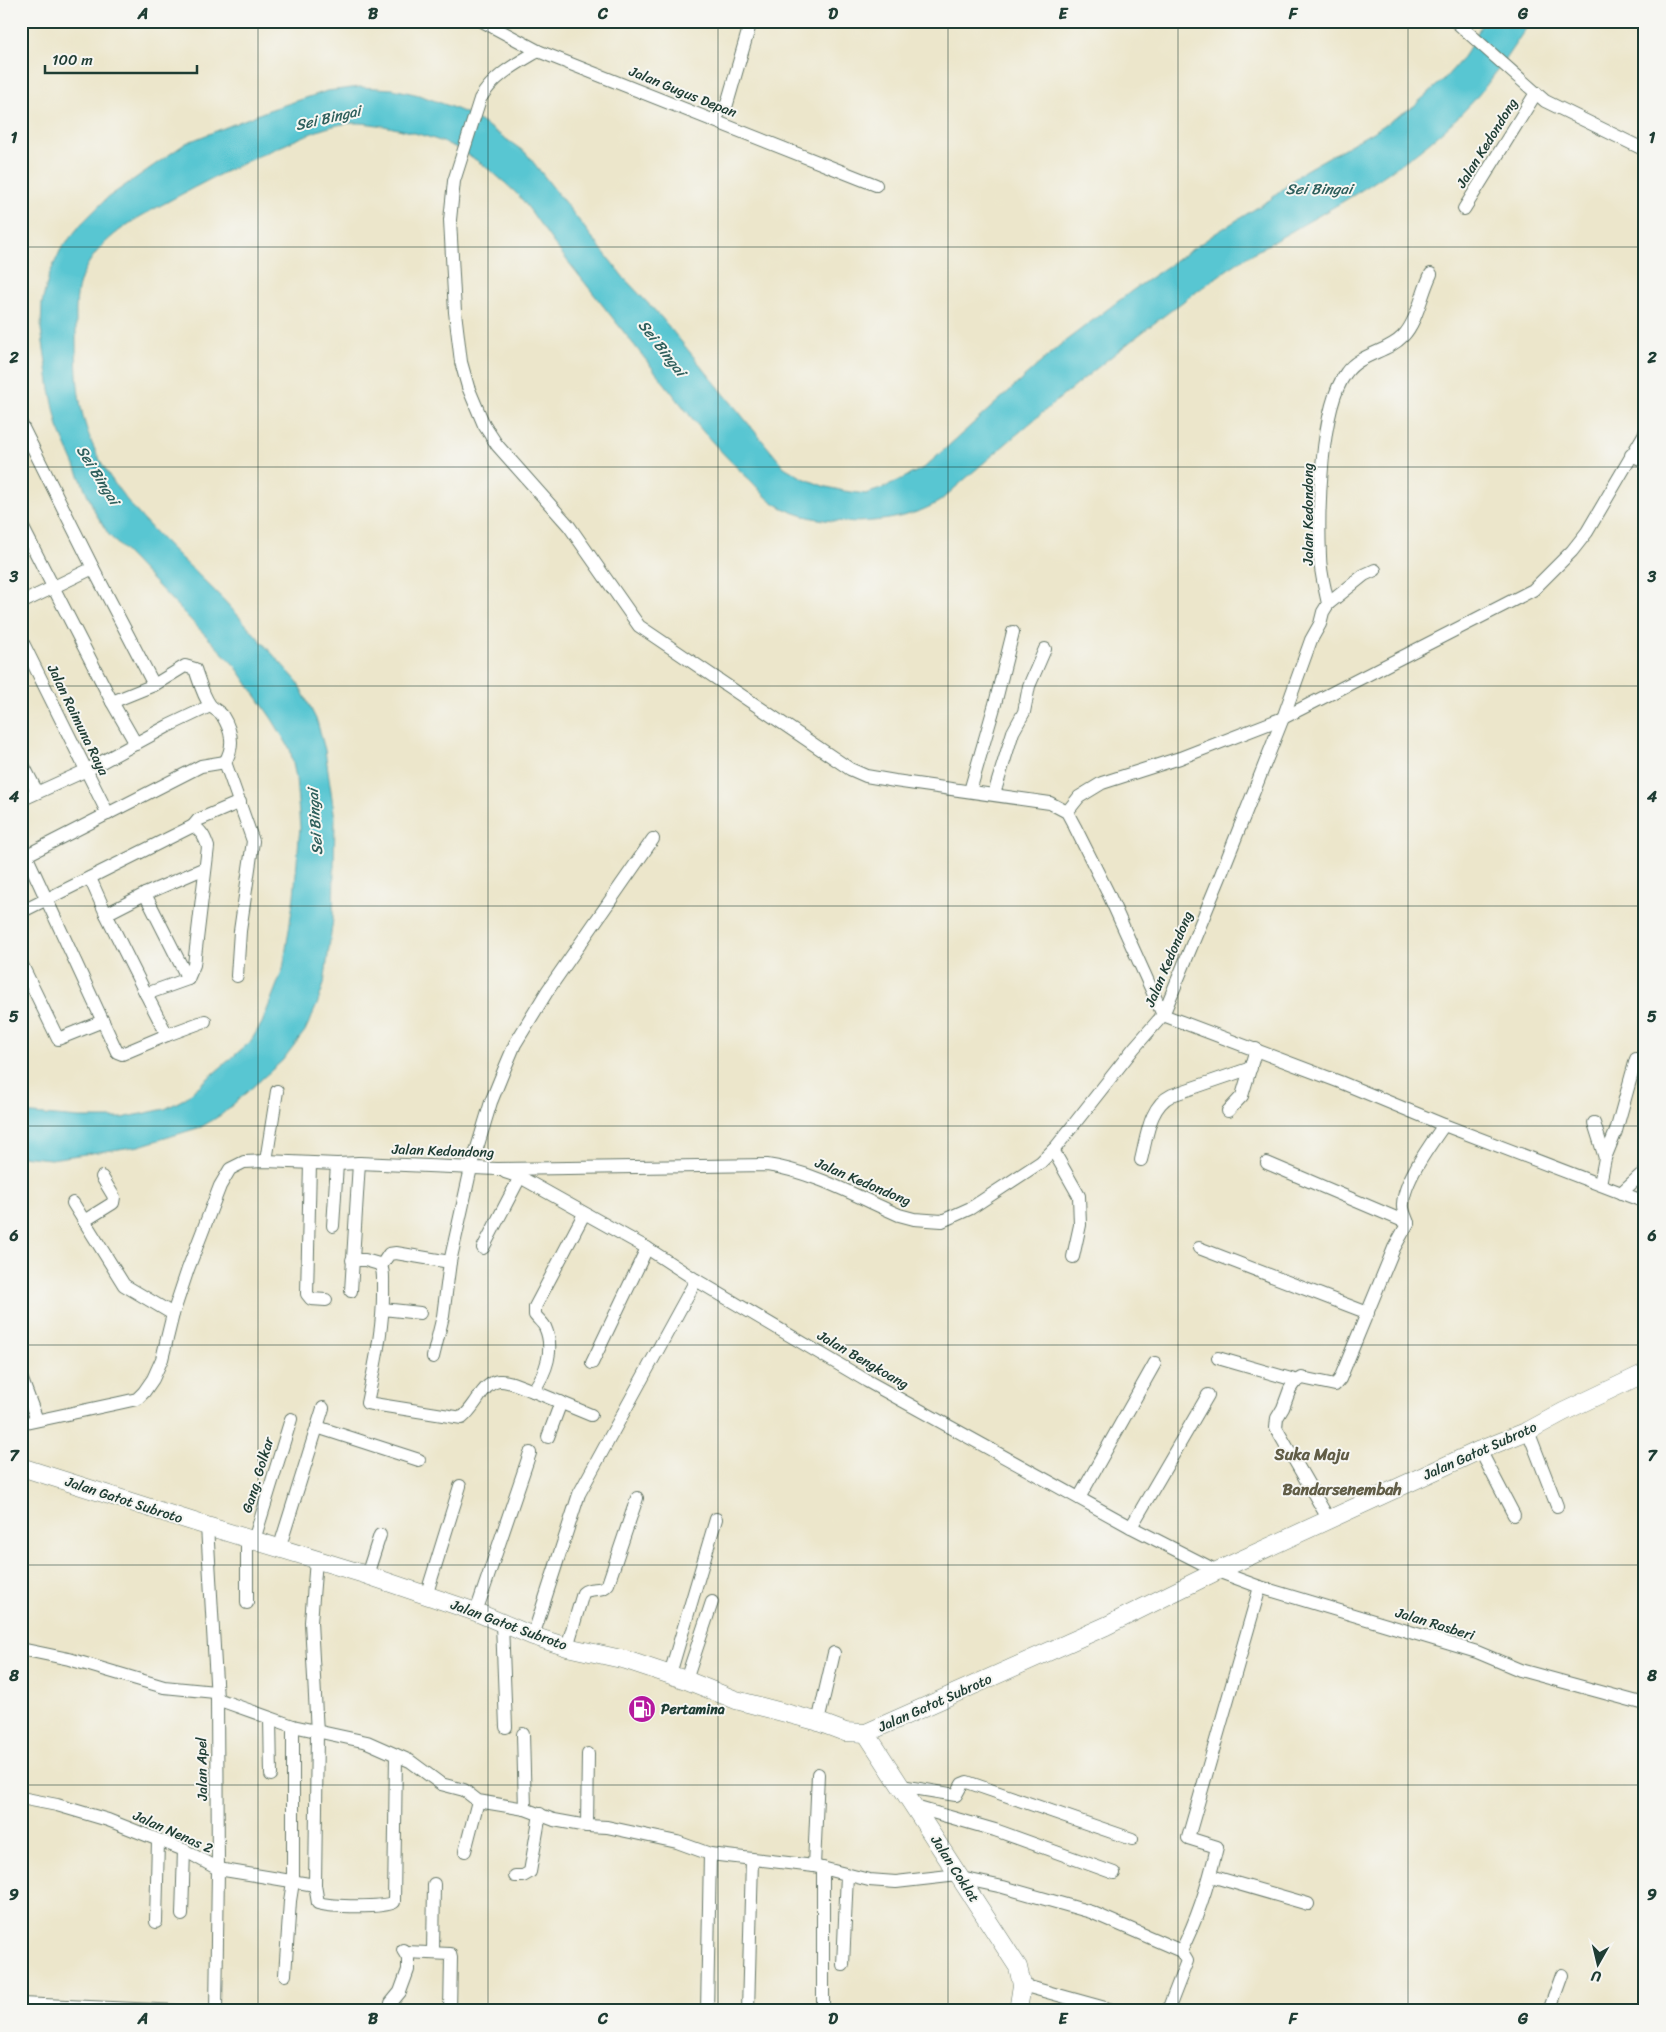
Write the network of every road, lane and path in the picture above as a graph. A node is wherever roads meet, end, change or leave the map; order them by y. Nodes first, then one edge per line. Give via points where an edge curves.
1 (482, 21) edge
2 (751, 21) edge
3 (1459, 26) edge
4 (538, 51) junction
5 (1531, 89) junction
6 (713, 120) junction
7 (1645, 150) edge
8 (876, 185) dead end
9 (1464, 210) dead end
10 (1431, 274) dead end
11 (21, 424) edge
12 (1645, 433) edge
13 (1631, 455) junction
14 (1645, 461) edge
15 (21, 524) edge
16 (92, 568) junction
17 (1375, 570) dead end
18 (52, 588) junction
19 (21, 603) edge
20 (1328, 604) junction
21 (1013, 632) dead end
22 (21, 639) edge
23 (1045, 649) dead end
24 (154, 684) junction
25 (112, 702) junction
26 (210, 706) junction
27 (1283, 718) junction
28 (136, 744) junction
29 (21, 760) edge
30 (226, 762) junction
31 (87, 770) junction
32 (970, 791) junction
33 (37, 792) junction
34 (994, 794) junction
35 (21, 800) edge
36 (240, 802) junction
37 (1066, 812) junction
38 (108, 814) junction
39 (193, 826) junction
40 (653, 839) dead end
41 (24, 856) edge
42 (205, 868) junction
43 (90, 878) junction
44 (145, 894) junction
45 (47, 899) junction
46 (21, 912) edge
47 (106, 914) junction
48 (21, 963) edge
49 (237, 976) dead end
50 (188, 979) junction
51 (146, 994) junction
52 (1163, 1015) junction
53 (103, 1021) junction
54 (205, 1022) dead end
55 (167, 1035) junction
56 (1256, 1049) junction
57 (1636, 1059) dead end
58 (1251, 1068) junction
59 (276, 1091) dead end
60 (1228, 1111) dead end
61 (1594, 1123) dead end
62 (1444, 1125) junction
63 (1053, 1150) junction
64 (1605, 1158) junction
65 (1141, 1160) dead end
66 (266, 1161) junction
67 (310, 1163) junction
68 (359, 1163) junction
69 (1267, 1163) dead end
70 (336, 1164) junction
71 (471, 1168) junction
72 (497, 1169) junction
73 (1645, 1171) edge
74 (102, 1177) dead end
75 (520, 1177) junction
76 (1600, 1184) junction
77 (1621, 1193) junction
78 (1645, 1202) edge
79 (73, 1203) dead end
80 (584, 1214) junction
81 (84, 1221) junction
82 (1408, 1222) junction
83 (333, 1226) dead end
84 (483, 1248) dead end
85 (647, 1248) junction
86 (1199, 1248) dead end
87 (1073, 1257) dead end
88 (352, 1260) junction
89 (450, 1262) junction
90 (381, 1266) junction
91 (696, 1280) junction
92 (351, 1291) dead end
93 (326, 1300) dead end
94 (384, 1309) junction
95 (420, 1313) dead end
96 (1368, 1313) junction
97 (173, 1314) junction
98 (433, 1357) dead end
99 (1218, 1358) dead end
100 (592, 1363) dead end
101 (1155, 1363) dead end
102 (1645, 1374) edge
103 (21, 1377) edge
104 (1298, 1381) junction
105 (533, 1391) junction
106 (1208, 1395) dead end
107 (561, 1402) junction
108 (323, 1408) dead end
109 (591, 1415) dead end
110 (291, 1419) dead end
111 (37, 1420) junction
112 (21, 1424) edge
113 (317, 1427) junction
114 (1528, 1431) junction
115 (548, 1437) dead end
116 (1480, 1450) junction
117 (530, 1453) dead end
118 (419, 1460) dead end
119 (21, 1467) edge
120 (460, 1486) dead end
121 (638, 1498) dead end
122 (1079, 1498) junction
123 (1557, 1506) dead end
124 (1514, 1515) dead end
125 (716, 1519) dead end
126 (1329, 1520) junction
127 (208, 1526) junction
128 (1131, 1527) junction
129 (380, 1535) dead end
130 (250, 1539) junction
131 (279, 1549) junction
132 (316, 1560) junction
133 (1217, 1571) junction
134 (367, 1575) junction
135 (1260, 1587) junction
136 (426, 1596) junction
137 (712, 1602) dead end
138 (247, 1603) dead end
139 (476, 1612) junction
140 (502, 1624) junction
141 (533, 1636) junction
142 (567, 1647) junction
143 (21, 1649) edge
144 (834, 1653) dead end
145 (678, 1677) junction
146 (216, 1696) junction
147 (1645, 1704) edge
148 (270, 1718) junction
149 (818, 1722) junction
150 (293, 1726) junction
151 (506, 1727) dead end
152 (317, 1733) junction
153 (523, 1734) dead end
154 (866, 1734) junction
155 (588, 1754) dead end
156 (396, 1755) junction
157 (818, 1774) dead end
158 (271, 1775) dead end
159 (900, 1786) junction
160 (21, 1798) edge
161 (478, 1801) junction
162 (915, 1807) junction
163 (525, 1809) junction
164 (540, 1814) junction
165 (587, 1826) junction
166 (1132, 1839) dead end
167 (158, 1841) junction
168 (184, 1850) junction
169 (465, 1851) dead end
170 (710, 1854) junction
171 (752, 1860) junction
172 (819, 1867) junction
173 (218, 1870) junction
174 (1114, 1873) dead end
175 (847, 1875) junction
176 (515, 1876) dead end
177 (1211, 1876) junction
178 (960, 1877) junction
179 (293, 1882) junction
180 (434, 1884) dead end
181 (315, 1885) junction
182 (1308, 1904) dead end
183 (182, 1915) dead end
184 (156, 1922) dead end
185 (1181, 1951) junction
186 (433, 1952) junction
187 (843, 1965) dead end
188 (285, 1975) dead end
189 (1562, 1975) dead end
190 (1022, 1985) junction
191 (21, 2004) edge
192 (1168, 2010) edge
193 (180, 2011) edge
194 (216, 2011) edge
195 (390, 2011) edge
196 (450, 2011) edge
197 (707, 2011) edge
198 (748, 2011) edge
199 (823, 2011) edge
200 (1018, 2011) edge
201 (1116, 2011) edge
202 (1549, 2011) edge

1 - 4 street, Jalan Gugus Depan
2 - 6 street via 727,104
3 - 5 street
4 - 6 street, Jalan Gugus Depan
4 - 32 street via 498,77 485,90 452,190 450,220 461,362 484,425 497,446 569,526 639,626 850,769 866,776
5 - 7 street via 1545,101
5 - 9 street, Jalan Kedondong
6 - 8 street, Jalan Gugus Depan
10 - 20 street, Jalan Kedondong via 1403,336 1354,364 1334,398 1324,448 1320,527 1320,557
11 - 16 street
12 - 13 street
13 - 14 street
13 - 27 street via 1587,532 1533,590
15 - 18 street
16 - 18 street
16 - 24 street
17 - 20 street
18 - 19 street
18 - 25 street
20 - 27 street, Jalan Kedondong via 1311,640
21 - 32 street
22 - 31 street, Jalan Raimuna Raya
23 - 34 street via 1030,686 1024,712 1012,732
24 - 25 street
24 - 26 street via 180,668 190,667 195,669
25 - 28 street
26 - 28 street
26 - 30 street via 221,714 231,739 232,751
27 - 37 street via 1180,758 1102,783 1079,796
27 - 52 street, Jalan Kedondong
28 - 31 street
29 - 33 street
30 - 36 street
30 - 38 street via 201,766
31 - 33 street
31 - 38 street, Jalan Raimuna Raya
32 - 34 street
33 - 35 street
34 - 37 street via 1050,803
36 - 39 street via 198,820
36 - 49 street via 253,842
37 - 52 street via 1108,893
38 - 41 street
39 - 42 street via 204,836 208,847
39 - 43 street
40 - 71 street via 548,990 515,1044 491,1102
41 - 45 street
42 - 44 street
42 - 50 street via 194,965
43 - 45 street
43 - 47 street
44 - 47 street
44 - 50 street
45 - 46 street
45 - 53 street
47 - 51 street
48 - 53 street via 58,1039
50 - 51 street
51 - 55 street
52 - 56 street
52 - 63 street, Jalan Kedondong
53 - 55 street via 120,1054
54 - 55 street
56 - 58 street
56 - 62 street
57 - 64 street
58 - 60 street via 1242,1096
58 - 65 street via 1162,1100 1152,1116
59 - 66 street
61 - 64 street
62 - 76 street
62 - 82 street via 1404,1196 1402,1206
63 - 72 street, Jalan Kedondong via 971,1208 942,1221 899,1215 812,1176 767,1165
63 - 87 street via 1079,1196 1080,1225
64 - 76 street
66 - 67 street, Jalan Kedondong
66 - 97 street, Jalan Kedondong via 244,1162 230,1169 220,1186
67 - 70 street, Jalan Kedondong
67 - 93 street via 307,1294 311,1299
68 - 70 street, Jalan Kedondong
68 - 71 street, Jalan Kedondong
68 - 88 street
69 - 82 street
70 - 83 street
71 - 72 street, Jalan Kedondong
71 - 89 street
72 - 75 street, Jalan Bengkoang
73 - 77 street
74 - 81 street via 114,1197 113,1203
75 - 80 street, Jalan Bengkoang
75 - 84 street
76 - 77 street
77 - 78 street
79 - 81 street
80 - 85 street, Jalan Bengkoang
80 - 105 street via 535,1307 535,1315 546,1330 549,1361
81 - 97 street via 124,1285
82 - 96 street
85 - 91 street, Jalan Bengkoang
85 - 100 street
86 - 96 street
88 - 90 street via 365,1260
88 - 92 street
89 - 90 street via 396,1253 390,1254
89 - 98 street via 443,1316
90 - 94 street
91 - 122 street, Jalan Bengkoang via 867,1381
91 - 141 street via 578,1494
94 - 95 street
94 - 105 street via 367,1403 459,1418 471,1411 488,1384 493,1382 510,1383
96 - 104 street via 1335,1385 1302,1378
97 - 111 street, Jalan Kedondong via 162,1359 153,1379 137,1399
99 - 104 street
101 - 122 street
102 - 114 main road, Jalan Gatot Subroto
103 - 111 street
104 - 126 street via 1277,1418 1276,1428
105 - 107 street
106 - 128 street
107 - 109 street
107 - 115 street
108 - 113 street
110 - 130 street, Gang. Golkar
111 - 112 street, Jalan Kedondong
113 - 118 street
113 - 131 street
114 - 116 main road, Jalan Gatot Subroto
114 - 123 street
116 - 124 street
116 - 126 main road, Jalan Gatot Subroto
117 - 139 street
119 - 127 main road, Jalan Gatot Subroto
120 - 136 street
121 - 142 street via 608,1584 600,1590 584,1592
122 - 128 street, Jalan Bengkoang
125 - 145 street
126 - 133 main road, Jalan Gatot Subroto
127 - 130 main road, Jalan Gatot Subroto
127 - 146 street, Jalan Apel
128 - 133 street, Jalan Bengkoang
129 - 134 street
130 - 131 main road, Jalan Gatot Subroto
130 - 138 street, Gang. Golkar
131 - 132 main road, Jalan Gatot Subroto
132 - 134 main road, Jalan Gatot Subroto
132 - 152 street via 311,1622
133 - 135 street, Jalan Rasberi
133 - 154 main road, Jalan Gatot Subroto via 1106,1626
134 - 136 main road, Jalan Gatot Subroto
135 - 147 street, Jalan Rasberi via 1477,1652 1520,1670
135 - 177 street via 1188,1838 1217,1846
136 - 139 main road, Jalan Gatot Subroto
137 - 145 street
139 - 140 main road, Jalan Gatot Subroto
140 - 141 main road, Jalan Gatot Subroto
140 - 151 street
141 - 142 main road, Jalan Gatot Subroto
142 - 145 main road, Jalan Gatot Subroto via 626,1660
143 - 146 street via 69,1659 164,1687
144 - 149 street
145 - 149 main road, Jalan Gatot Subroto via 736,1700
146 - 148 street
146 - 173 street, Jalan Apel
148 - 150 street
148 - 158 street
149 - 154 main road, Jalan Gatot Subroto via 846,1732
150 - 152 street
150 - 179 street
152 - 156 street via 367,1742
152 - 181 street
153 - 163 street
154 - 159 main road, Jalan Coklat
155 - 165 street
156 - 161 street via 410,1761 441,1784 464,1790
156 - 181 street via 394,1902 387,1905 321,1904 316,1899
157 - 172 street
159 - 162 main road, Jalan Coklat
159 - 166 street via 956,1795 962,1784 967,1782
160 - 167 street, Jalan Nenas 2 via 108,1820
161 - 163 street
161 - 169 street
162 - 174 street via 995,1830
162 - 178 main road, Jalan Coklat
163 - 164 street
164 - 165 street
164 - 176 street via 530,1872
165 - 170 street via 607,1827 677,1842
167 - 168 street, Jalan Nenas 2
167 - 184 street
168 - 173 street, Jalan Nenas 2
168 - 183 street
170 - 171 street
170 - 197 street
171 - 172 street
171 - 198 street
172 - 175 street
172 - 199 street
173 - 179 street, Jalan Nenas 2
173 - 194 street, Jalan Apel
175 - 178 street via 896,1882
175 - 187 street
177 - 182 street
177 - 185 street
178 - 185 street via 1091,1912
178 - 190 main road, Jalan Coklat via 1018,1967
179 - 181 street, Jalan Nenas 2
179 - 188 street
180 - 186 street
185 - 192 street via 1187,1961
186 - 195 street via 404,1951 408,1970
186 - 196 street via 448,1953 451,1958
189 - 202 street
190 - 200 main road, Jalan Coklat
190 - 201 street
191 - 193 street

